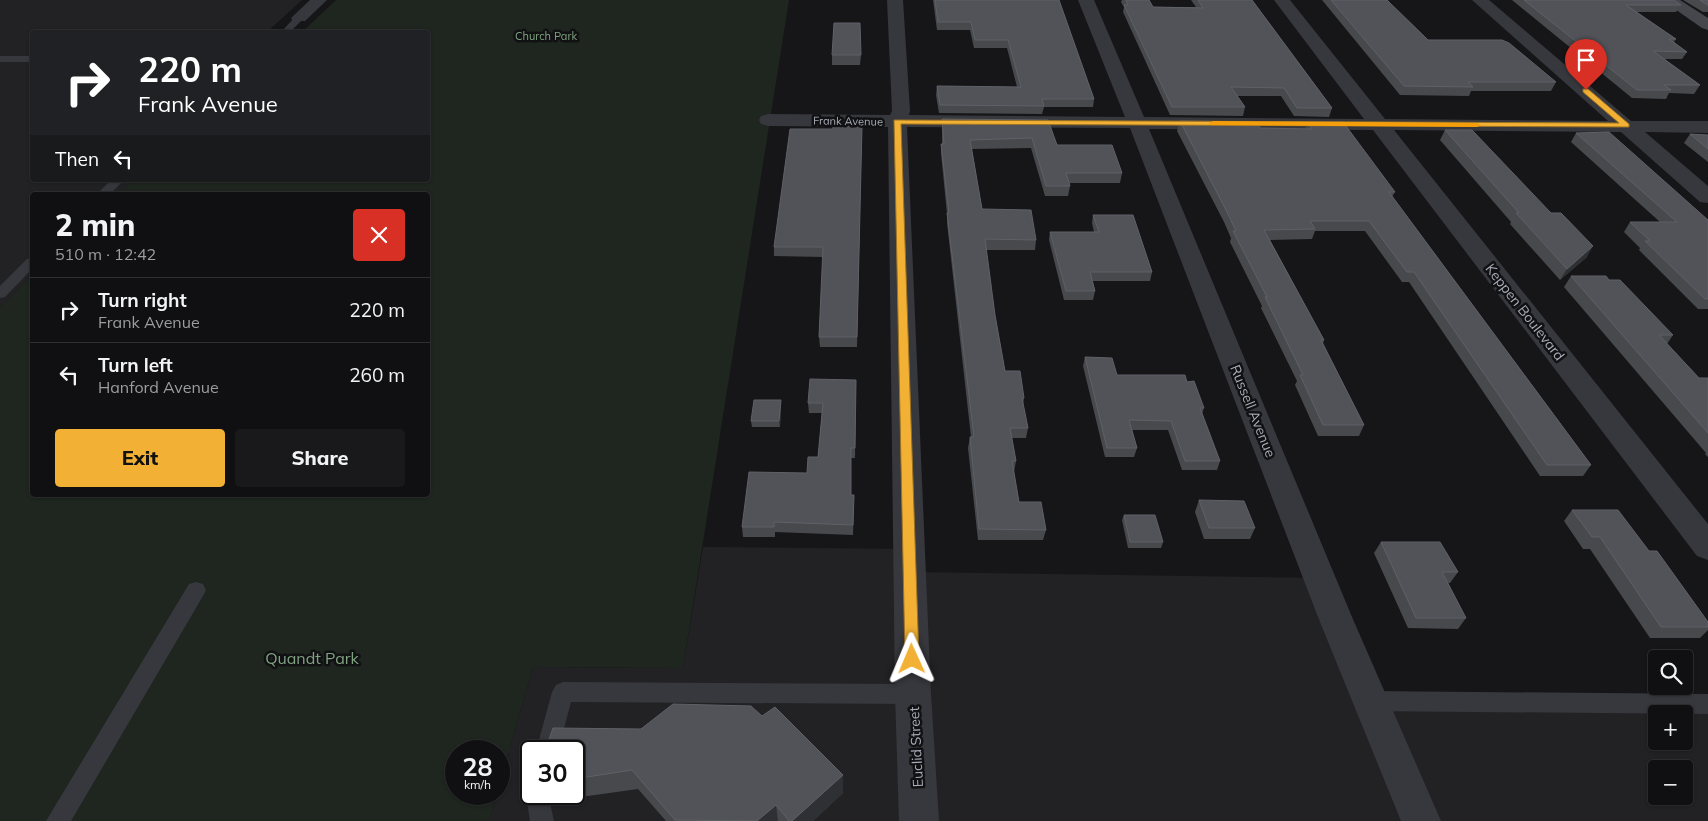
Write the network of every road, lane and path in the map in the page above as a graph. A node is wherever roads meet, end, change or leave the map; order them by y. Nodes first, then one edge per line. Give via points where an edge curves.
1 (319, 0) edge
2 (895, 0) edge
3 (1086, 0) edge
4 (1282, 0) edge
5 (1480, 0) edge
6 (1670, 0) edge
7 (299, 18) joint
8 (1708, 25) edge
9 (287, 30) edge
10 (0, 58) edge
11 (30, 59) edge
12 (763, 120) dead end
13 (897, 121) junction
14 (1138, 122) junction
15 (1379, 124) junction
16 (1626, 126) junction
17 (1708, 127) edge
18 (116, 182) edge
19 (105, 192) edge
20 (1708, 197) edge
21 (30, 264) edge
22 (0, 294) edge
23 (1708, 547) edge
24 (196, 590) dead end
25 (913, 694) junction
26 (1369, 701) junction
27 (1708, 704) edge
28 (550, 740) edge
29 (539, 805) edge
30 (58, 821) edge
31 (542, 821) edge
32 (920, 821) edge
33 (1422, 821) edge

1 - 7 street
2 - 13 street, Euclid Street via 901,111
3 - 14 street, Russell Avenue
4 - 15 street, Keppen Boulevard
5 - 16 street
6 - 8 street
7 - 9 lane
10 - 11 lane
12 - 13 street, Frank Avenue
13 - 14 street, Frank Avenue
13 - 25 street, Euclid Street
14 - 15 street, Frank Avenue
14 - 26 street, Russell Avenue
15 - 16 street, Frank Avenue
15 - 23 street, Keppen Boulevard
16 - 17 street, Frank Avenue
16 - 20 street
18 - 19 lane
21 - 22 lane
24 - 30 lane
25 - 28 lane via 563,692
25 - 32 street, Euclid Street
26 - 27 lane
26 - 33 street, Russell Avenue
29 - 31 lane

